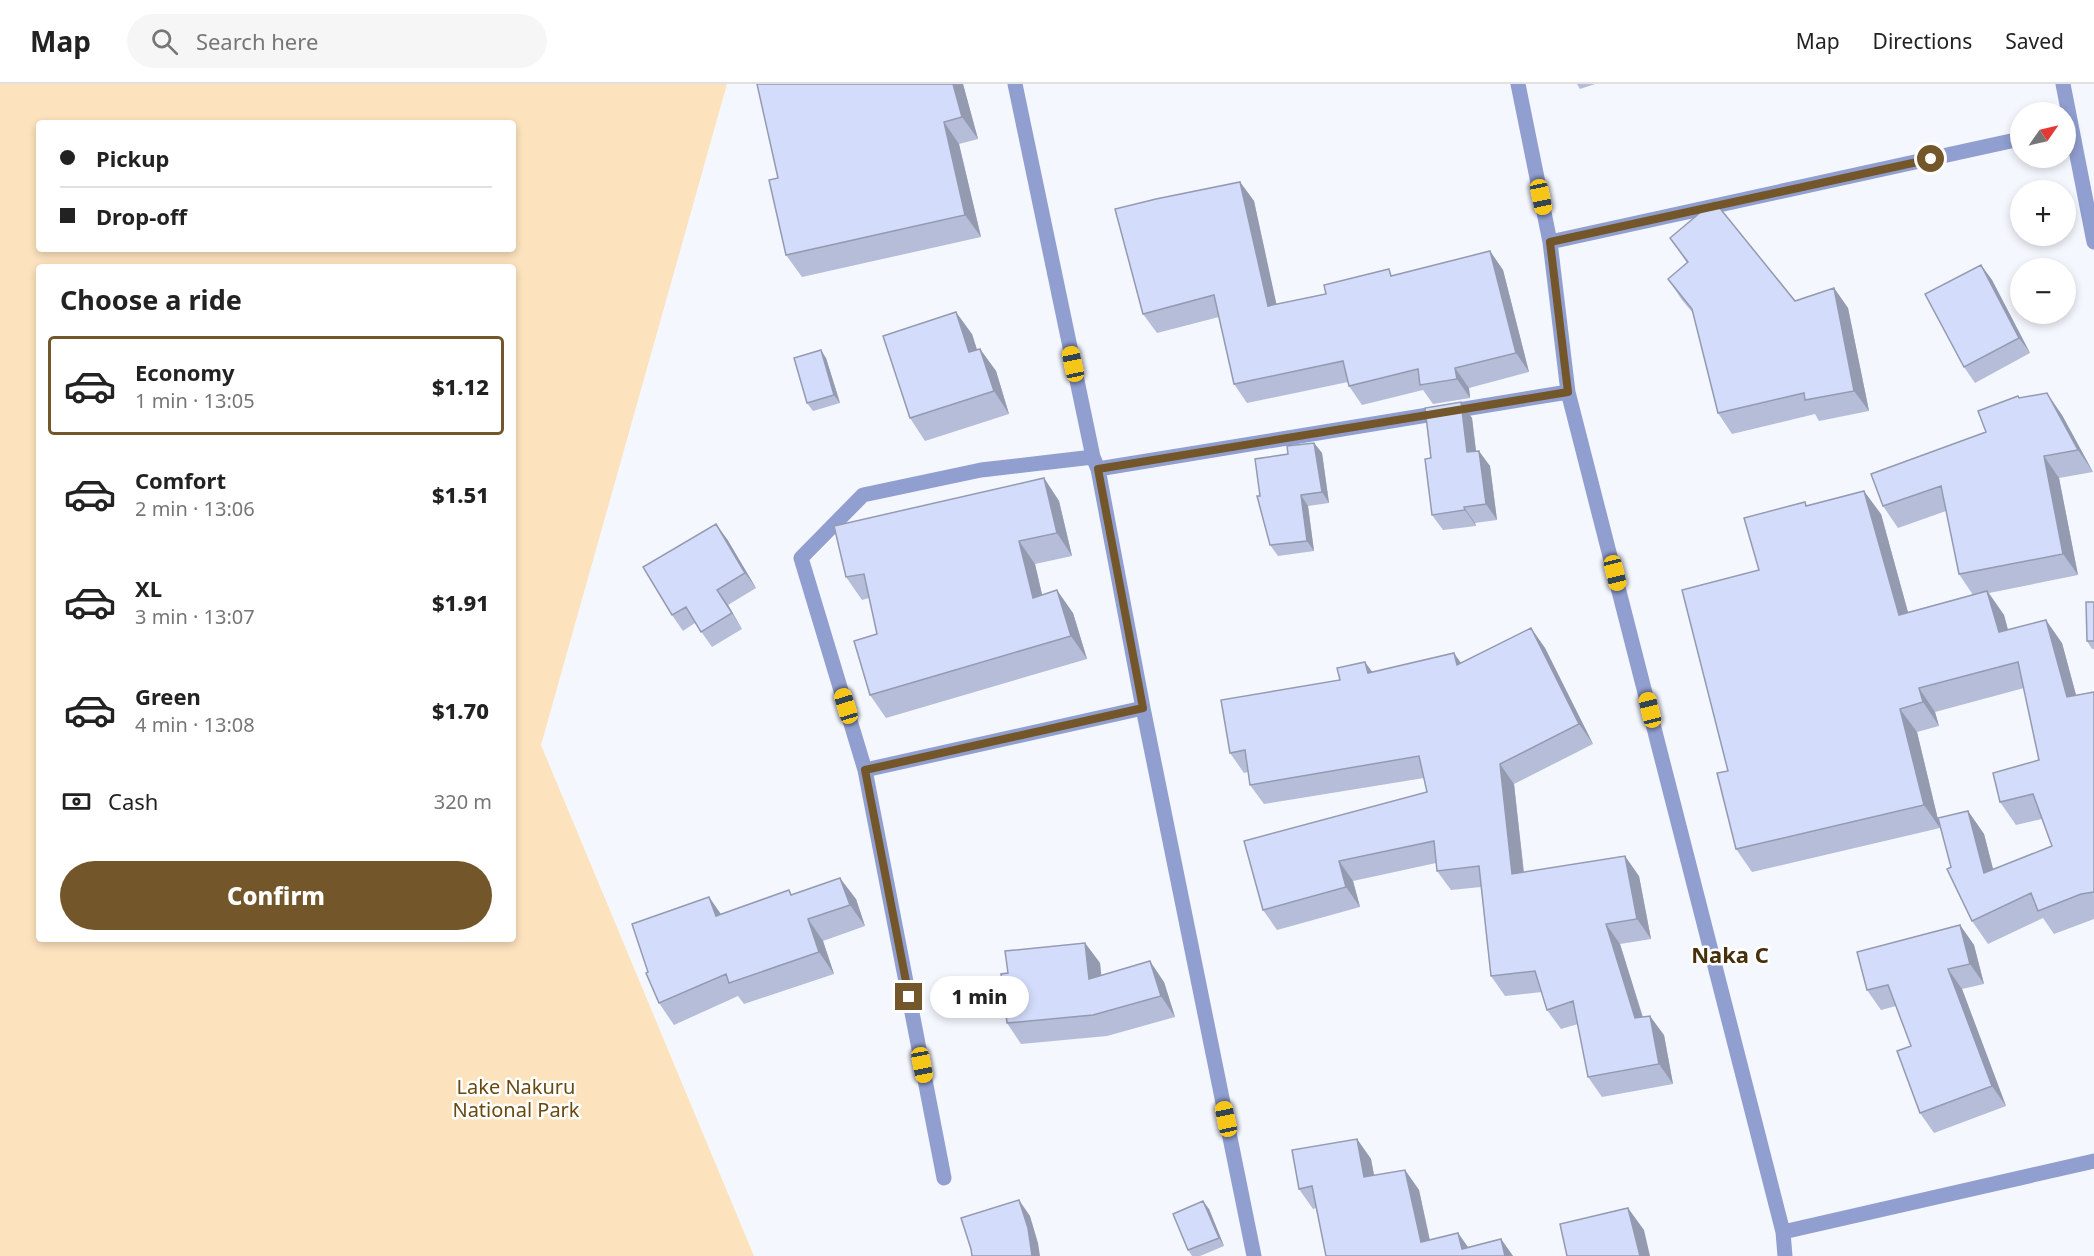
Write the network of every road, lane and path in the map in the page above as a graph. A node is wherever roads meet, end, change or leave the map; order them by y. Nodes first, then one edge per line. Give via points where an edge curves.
1 (1015, 84) edge
2 (1518, 84) edge
3 (2062, 84) edge
4 (2064, 102) edge
5 (2010, 141) edge
6 (2076, 164) edge
7 (1550, 242) junction
8 (2094, 242) edge
9 (1568, 392) junction
10 (1095, 463) junction
11 (1143, 708) junction
12 (865, 770) junction
13 (2094, 1161) edge
14 (944, 1178) dead end
15 (1783, 1232) junction
16 (1254, 1256) edge
17 (1785, 1256) edge

1 - 10 street
2 - 7 street
3 - 4 street
5 - 7 street
6 - 8 street
7 - 9 street
9 - 10 street
9 - 15 street
10 - 11 street
10 - 12 street via 981,470 863,495 801,558
11 - 12 street
11 - 16 street
12 - 14 street
13 - 15 street
15 - 17 street

